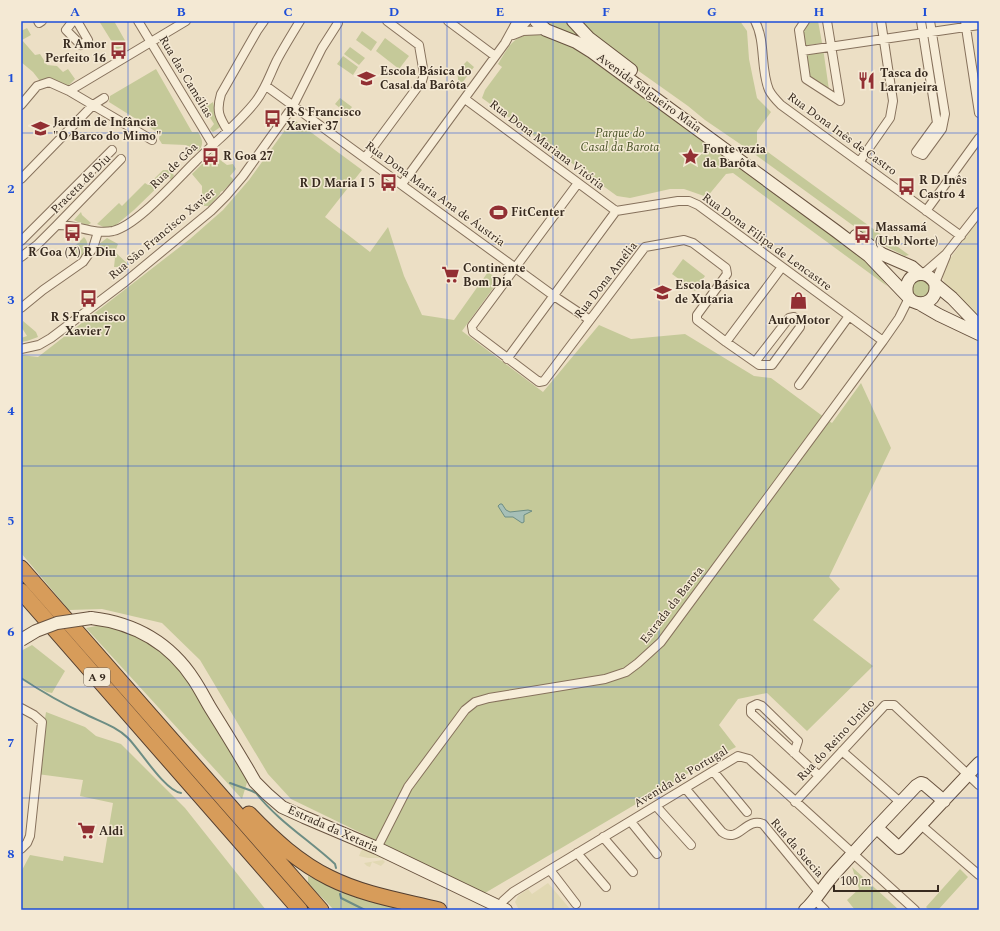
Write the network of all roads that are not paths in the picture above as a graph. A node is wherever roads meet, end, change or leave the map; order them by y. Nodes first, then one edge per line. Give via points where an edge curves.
1 (73, 21) edge
2 (77, 21) edge
3 (138, 21) edge
4 (186, 21) edge
5 (264, 21) edge
6 (300, 21) edge
7 (387, 21) edge
8 (448, 21) edge
9 (511, 21) edge
10 (517, 21) edge
11 (527, 21) edge
12 (536, 21) edge
13 (573, 21) edge
14 (756, 21) edge
15 (805, 21) edge
16 (827, 21) edge
17 (880, 21) edge
18 (921, 21) edge
19 (930, 21) edge
20 (338, 23) dead end
21 (965, 24) edge
22 (979, 25) edge
23 (546, 30) junction
24 (932, 32) junction
25 (923, 33) junction
26 (513, 35) junction
27 (883, 39) junction
28 (151, 42) junction
29 (505, 43) junction
30 (831, 46) junction
31 (802, 51) junction
32 (495, 56) junction
33 (266, 86) junction
34 (69, 91) junction
35 (104, 98) dead end
36 (465, 99) junction
37 (21, 105) edge
38 (93, 105) junction
39 (294, 106) junction
40 (979, 113) edge
41 (228, 131) junction
42 (979, 138) edge
43 (152, 140) dead end
44 (213, 145) junction
45 (112, 150) dead end
46 (365, 158) junction
47 (122, 159) dead end
48 (860, 161) junction
49 (21, 179) edge
50 (578, 183) junction
51 (402, 184) junction
52 (616, 211) junction
53 (926, 211) junction
54 (979, 212) edge
55 (57, 225) junction
56 (98, 232) junction
57 (961, 236) junction
58 (21, 241) edge
59 (946, 254) junction
60 (21, 257) edge
61 (782, 267) junction
62 (516, 268) junction
63 (922, 274) junction
64 (935, 284) junction
65 (554, 296) junction
66 (913, 300) junction
67 (21, 308) edge
68 (849, 316) junction
69 (590, 320) junction
70 (979, 326) edge
71 (979, 334) edge
72 (883, 341) junction
73 (726, 342) junction
74 (21, 349) edge
75 (507, 359) junction
76 (755, 362) junction
77 (798, 385) dead end
78 (21, 568) edge
79 (21, 591) edge
80 (21, 640) edge
81 (21, 708) edge
82 (173, 742) junction
83 (842, 751) junction
84 (794, 753) junction
85 (979, 763) edge
86 (714, 771) junction
87 (968, 774) junction
88 (818, 775) junction
89 (979, 785) edge
90 (685, 788) junction
91 (944, 801) junction
92 (795, 802) junction
93 (900, 802) junction
94 (656, 806) junction
95 (747, 812) dead end
96 (631, 822) junction
97 (921, 825) junction
98 (876, 828) junction
99 (603, 838) junction
100 (691, 845) dead end
101 (377, 848) junction
102 (21, 849) edge
103 (853, 853) junction
104 (577, 854) junction
105 (657, 854) dead end
106 (550, 870) junction
107 (633, 872) dead end
108 (979, 875) edge
109 (606, 887) dead end
110 (281, 888) junction
111 (817, 896) junction
112 (576, 904) dead end
113 (503, 908) edge
114 (294, 910) edge
115 (300, 910) edge
116 (321, 910) edge
117 (439, 910) edge
118 (805, 910) edge
119 (825, 910) edge
120 (916, 910) edge

1 - 2 street via 66,30 81,45 88,40
3 - 28 street, Rua das Camélias
4 - 28 street
5 - 41 street via 221,94 219,116
6 - 33 street, Rua de Gôa via 277,60
7 - 46 street via 419,45 424,74 422,81
8 - 32 street
9 - 29 street
10 - 29 street
11 - 26 street
12 - 23 street, Avenida Salgueiro Maia
13 - 63 street, Avenida Salgueiro Maia via 598,45 859,238 882,254
14 - 48 street, Rua Dona Inês de Castro via 768,86 774,99
15 - 31 street via 798,30
16 - 30 street
17 - 27 street
18 - 25 street
19 - 24 street
20 - 39 street, Rua São Francisco Xavier via 322,48
21 - 22 street
21 - 24 street
21 - 40 street
23 - 26 street via 523,31
23 - 66 street, Avenida Salgueiro Maia via 586,48 671,109 869,256
24 - 25 street
24 - 25 street via 945,114 942,129 923,155 916,152 937,123
25 - 27 street
26 - 29 street
27 - 30 street
27 - 48 street via 893,101 890,118
28 - 34 street
28 - 44 street, Rua das Camélias
29 - 32 street
30 - 31 street
30 - 31 street via 840,101 806,79
32 - 36 street
33 - 39 street, Rua Dona Maria Ana de Áustria
33 - 41 street, Rua de Gôa
34 - 37 street via 48,82 36,86
34 - 38 street
35 - 38 street
36 - 50 street, Rua Dona Mariana Vitória
36 - 51 street
38 - 43 street
38 - 49 street
39 - 46 street, Rua Dona Maria Ana de Áustria
39 - 74 street, Rua São Francisco Xavier via 243,176 212,211 51,338 39,345
41 - 44 street, Rua de Gôa
42 - 53 street
44 - 56 street, Rua de Gôa via 143,213 114,231
45 - 58 street
46 - 51 street, Rua Dona Maria Ana de Áustria
47 - 55 street, Praceta de Diu
48 - 53 street, Rua Dona Inês de Castro
50 - 52 street, Rua Dona Mariana Vitória
50 - 62 street
51 - 62 street, Rua Dona Maria Ana de Áustria
52 - 61 street, Rua Dona Filipa de Lencastre via 689,201
52 - 65 street
53 - 57 street, Rua Dona Inês de Castro
54 - 57 street
55 - 56 street, Rua de Gôa
55 - 60 street
56 - 67 street via 93,248 83,262
57 - 59 street
59 - 63 street
59 - 64 street
61 - 68 street, Rua Dona Filipa de Lencastre
61 - 73 street
62 - 65 street, Rua Dona Maria Ana de Áustria
62 - 75 street via 472,326 473,332
63 - 64 street, Avenida Salgueiro Maia via 930,277
63 - 66 street via 908,281 906,290
64 - 66 street via 934,296 928,302
64 - 70 street, Avenida Salgueiro Maia
65 - 69 street, Rua Dona Maria Ana de Áustria
65 - 75 street
66 - 71 street, Avenida Salgueiro Maia
66 - 72 street, Estrada da Barota
68 - 72 street, Rua Dona Filipa de Lencastre
68 - 77 street
69 - 73 street, Rua Dona Amélia via 645,247 684,240 693,243 726,268 727,274 697,315 697,320
69 - 75 street, Rua Dona Amélia via 544,381 539,382
72 - 101 street, Estrada da Barota via 666,635 644,659 626,672 605,679 475,702 465,710 408,787
73 - 76 street
76 - 76 street via 772,365 800,327 800,322 794,317 789,318
78 - 82 highway, A 9
79 - 110 highway, A 9
80 - 101 street, Estrada da Xetaria, bridge via 57,623 91,618 120,622 153,638 194,680 255,782 267,794 282,807
81 - 102 street via 42,722 30,836
82 - 116 highway, A 9
82 - 117 highway via 209,772 272,837 316,870 359,889
83 - 87 street, Rua do Reino Unido via 885,705 894,705
83 - 88 street, Rua do Reino Unido
83 - 93 street
84 - 84 street via 751,713 751,707 757,704 762,706 798,741
84 - 88 street
85 - 87 street
86 - 90 street, Avenida de Portugal
86 - 92 street, Avenida de Portugal via 738,756 746,757
86 - 95 street
87 - 89 street, Rua do Reino Unido
87 - 91 street
88 - 92 street, Rua do Reino Unido
90 - 94 street, Avenida de Portugal
90 - 111 street, Rua da Suecia via 728,836 753,823 763,824
91 - 93 street via 921,783
91 - 97 street
92 - 103 street, Avenida de Portugal
93 - 98 street
94 - 96 street, Avenida de Portugal
94 - 100 street
96 - 99 street, Avenida de Portugal
96 - 105 street
97 - 98 street via 899,848
97 - 108 street
98 - 103 street
99 - 104 street, Avenida de Portugal
99 - 107 street
101 - 113 street, Estrada da Xetaria
103 - 111 street
103 - 120 street, Avenida de Portugal
104 - 106 street, Avenida de Portugal
104 - 109 street
106 - 112 street
106 - 113 street, Avenida de Portugal via 513,892 503,901
110 - 114 highway
110 - 115 highway, A 9
111 - 118 street
111 - 119 street

